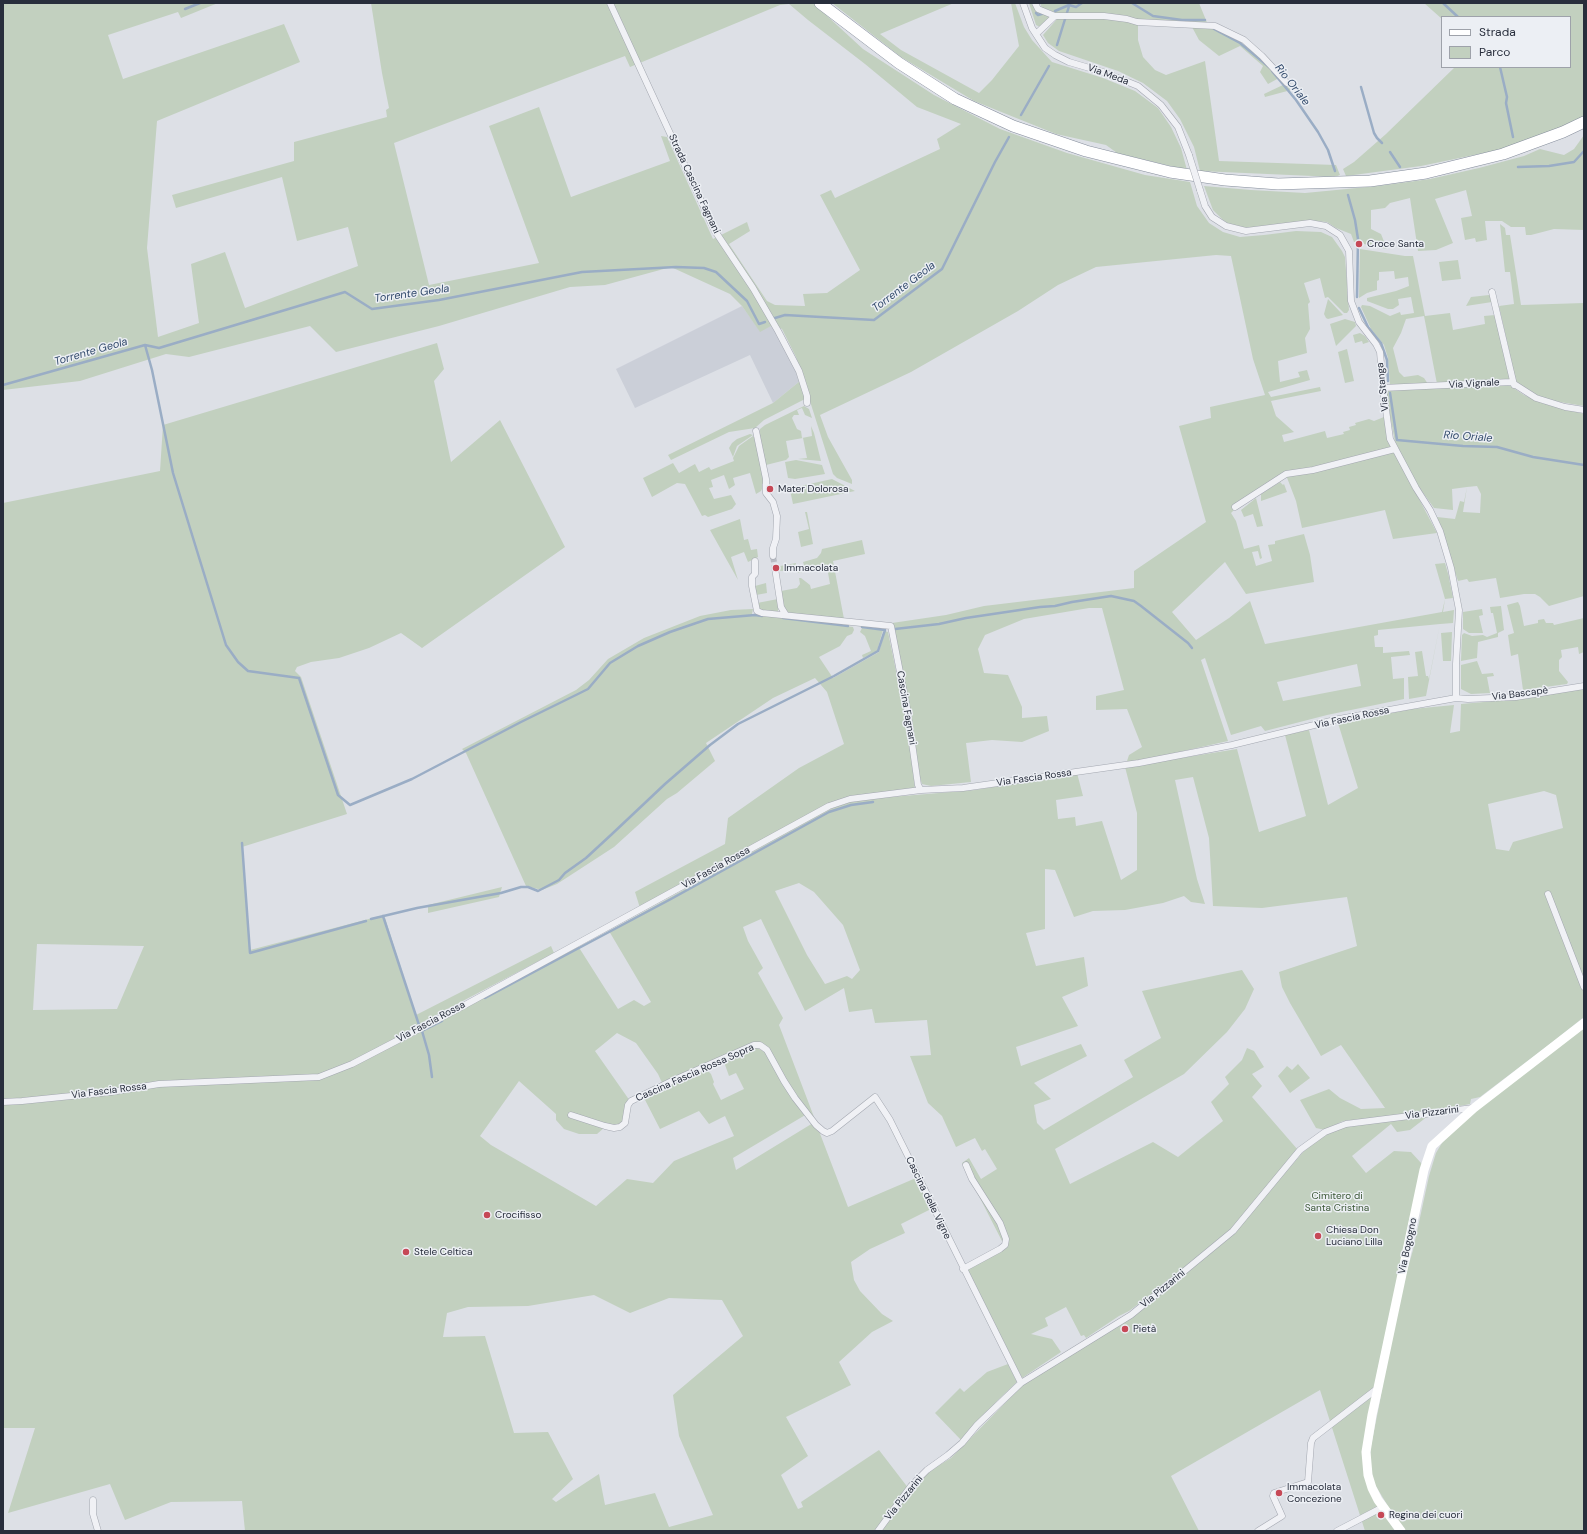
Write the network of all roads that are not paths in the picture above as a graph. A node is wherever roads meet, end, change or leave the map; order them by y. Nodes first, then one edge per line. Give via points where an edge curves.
1 (610, 3) edge
2 (820, 3) edge
3 (1023, 3) edge
4 (1035, 3) edge
5 (1059, 16) junction
6 (1036, 34) junction
7 (1287, 83) dead end
8 (1584, 122) edge
9 (1200, 190) joint
10 (1492, 292) dead end
11 (1514, 385) junction
12 (1383, 388) junction
13 (807, 402) dead end
14 (1584, 410) edge
15 (756, 431) dead end
16 (1395, 449) junction
17 (1235, 507) dead end
18 (774, 556) tunnel mouth
19 (755, 562) dead end
20 (775, 568) tunnel mouth
21 (786, 615) junction
22 (1584, 686) edge
23 (1456, 698) junction
24 (921, 790) junction
25 (1548, 894) dead end
26 (1584, 987) edge
27 (1584, 1023) edge
28 (3, 1102) edge
29 (1474, 1108) junction
30 (805, 1110) joint
31 (571, 1115) dead end
32 (966, 1165) dead end
33 (963, 1269) junction
34 (1021, 1383) junction
35 (1378, 1388) junction
36 (93, 1500) dead end
37 (1383, 1507) junction
38 (98, 1531) edge
39 (878, 1531) edge
40 (1258, 1531) edge
41 (1337, 1531) edge
42 (1401, 1531) edge

1 - 13 street, Strada Cascina Fagnani via 715,231 778,331 799,371
2 - 8 highway via 899,63 955,99 1013,126 1086,151 1170,172 1278,184 1370,181 1426,173 1504,154
3 - 6 street, Via Meda
4 - 5 street via 1038,9
5 - 6 street
5 - 7 street via 1104,16 1137,22 1215,26 1244,40
6 - 9 street, Via Meda, bridge via 1045,48 1055,55 1138,86 1161,105 1178,127
9 - 12 street, Via Stanga via 1212,217 1226,226 1246,231 1310,223 1326,226 1340,235 1349,251 1351,301 1359,322 1380,352
10 - 11 street
11 - 12 street, Via Vignale via 1510,382
11 - 14 street, Via Vignale via 1536,398
12 - 16 street, Via Stanga via 1390,439
15 - 18 street via 766,479 766,493 773,502 777,516
16 - 17 street via 1313,470 1286,474
16 - 23 street, Via Stanga via 1440,531 1451,568 1459,610
19 - 21 street via 752,586 757,611
20 - 21 street via 781,607
21 - 24 street, Cascina Fagnani via 891,626 907,708 918,785
22 - 23 street, Via Bascapè via 1516,697
23 - 24 street, Via Fascia Rossa via 1339,719 1232,745 1139,763 963,788
24 - 28 street, Via Fascia Rossa via 850,800 829,806 454,1010 352,1064 319,1077 159,1084 110,1092
25 - 26 street
27 - 29 main road, Via Bogogno
29 - 34 street, Via Pizzarini via 1346,1124 1325,1132 1300,1150 1230,1234 1131,1315
29 - 35 main road, Via Bogogno via 1432,1146 1424,1170
30 - 31 street, Cascina Fascia Rossa Sopra via 784,1081 767,1050 760,1045 747,1048 631,1101 625,1123 620,1127 605,1126
30 - 33 street, Cascina delle Vigne via 816,1125 827,1133 832,1132 875,1097 890,1120
32 - 33 street via 1000,1223 1006,1239 1005,1245 1000,1249
33 - 34 street, Cascina delle Vigne
34 - 39 street, Via Pizzarini via 962,1443 911,1486
35 - 37 main road, Via Bogogno via 1366,1452 1372,1488
35 - 40 street via 1311,1440 1308,1482 1273,1494 1282,1515
36 - 38 street via 93,1514
37 - 41 street
37 - 42 main road, Via Bogogno

